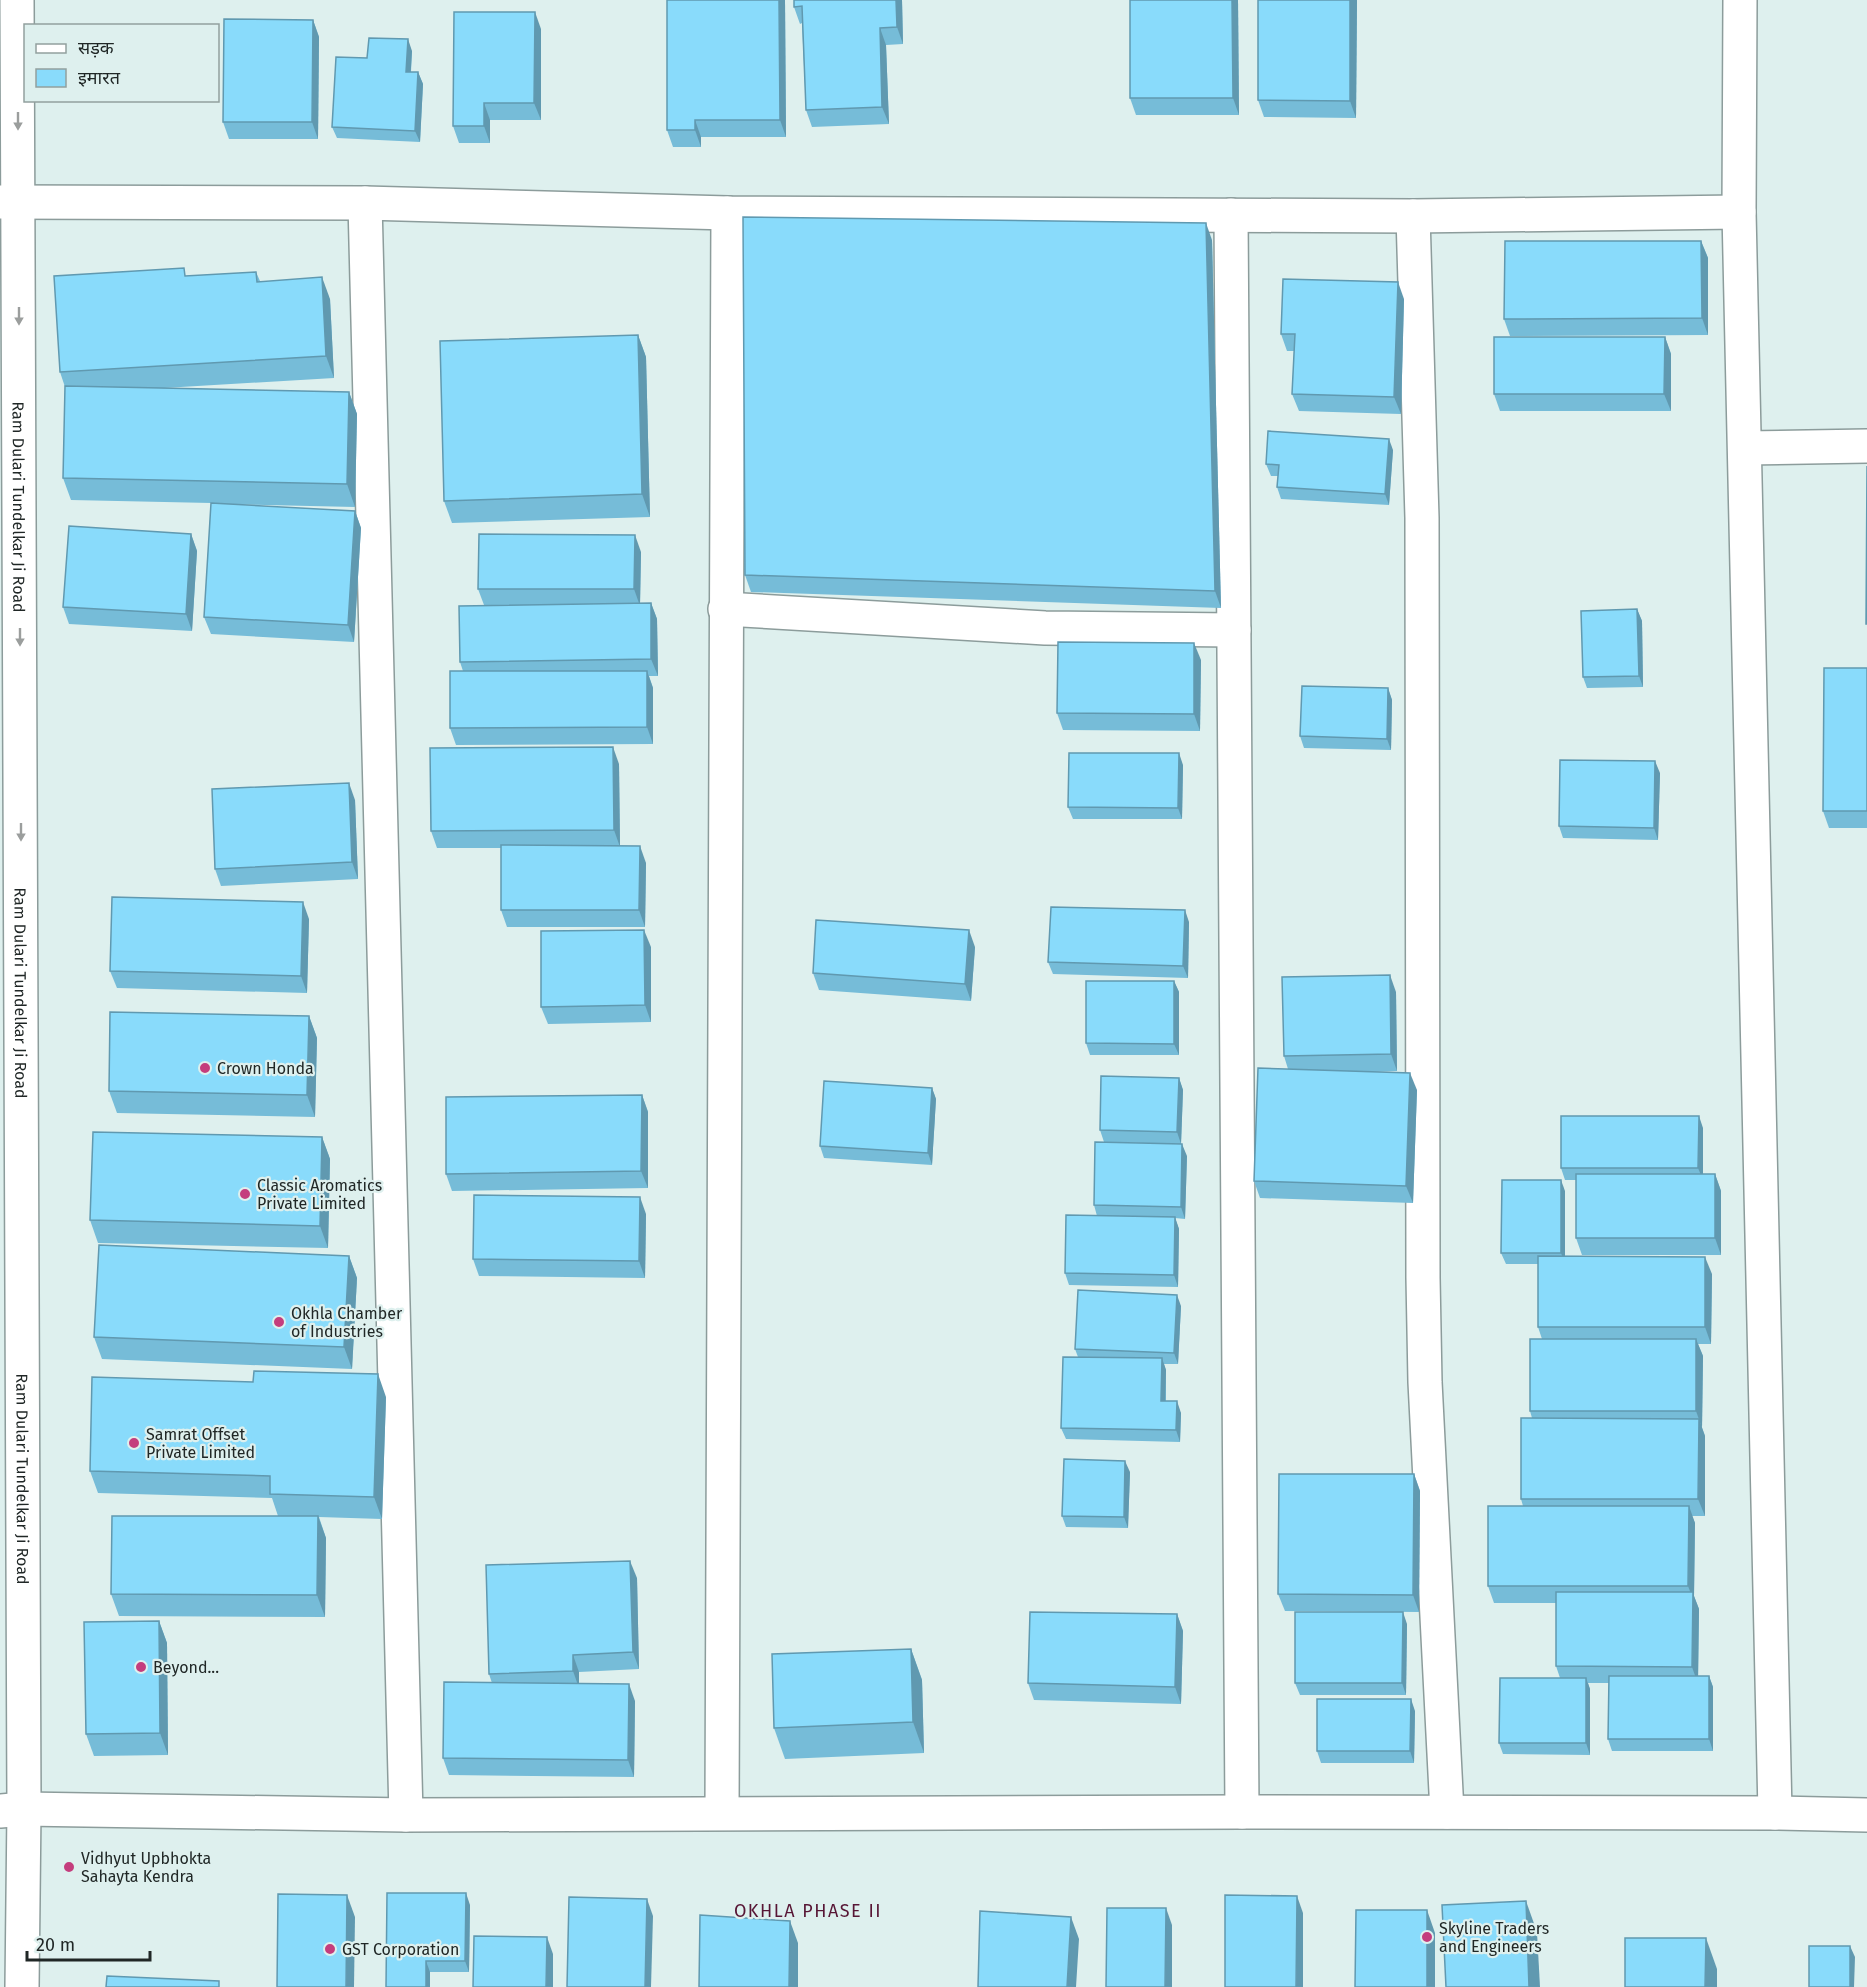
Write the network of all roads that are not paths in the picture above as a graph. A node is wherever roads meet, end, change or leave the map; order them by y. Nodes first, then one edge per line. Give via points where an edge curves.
1 (17, 0) edge
2 (1740, 0) edge
3 (9, 202) edge
4 (365, 203) junction
5 (1739, 212) junction
6 (728, 213) junction
7 (1231, 215) junction
8 (1413, 216) junction
9 (1867, 446) edge
10 (1745, 448) junction
11 (725, 609) junction
12 (1234, 630) junction
13 (11, 1158) edge
14 (12, 1810) edge
15 (722, 1812) junction
16 (1242, 1812) junction
17 (1447, 1812) junction
18 (1775, 1813) junction
19 (406, 1815) junction
20 (1867, 1815) edge
21 (22, 1987) edge

1 -> 3 street, Ram Dulari Tundelkar Ji Road
2 - 5 street
3 - 4 street
3 -> 13 street, Ram Dulari Tundelkar Ji Road
4 - 6 street
4 - 19 street
5 - 8 street
5 - 10 street
6 - 7 street
6 - 11 street
7 - 8 street
7 - 12 street
8 - 17 street via 1422,518 1425,1370
9 - 10 street
10 - 18 street
11 - 12 street via 1045,628
11 - 15 street
12 - 16 street
13 - 14 street, Ram Dulari Tundelkar Ji Road
14 - 19 street
14 - 21 street, Ram Dulari Tundelkar Ji Road
15 - 16 street
15 - 19 street
16 - 17 street
17 - 18 street
18 - 20 street

